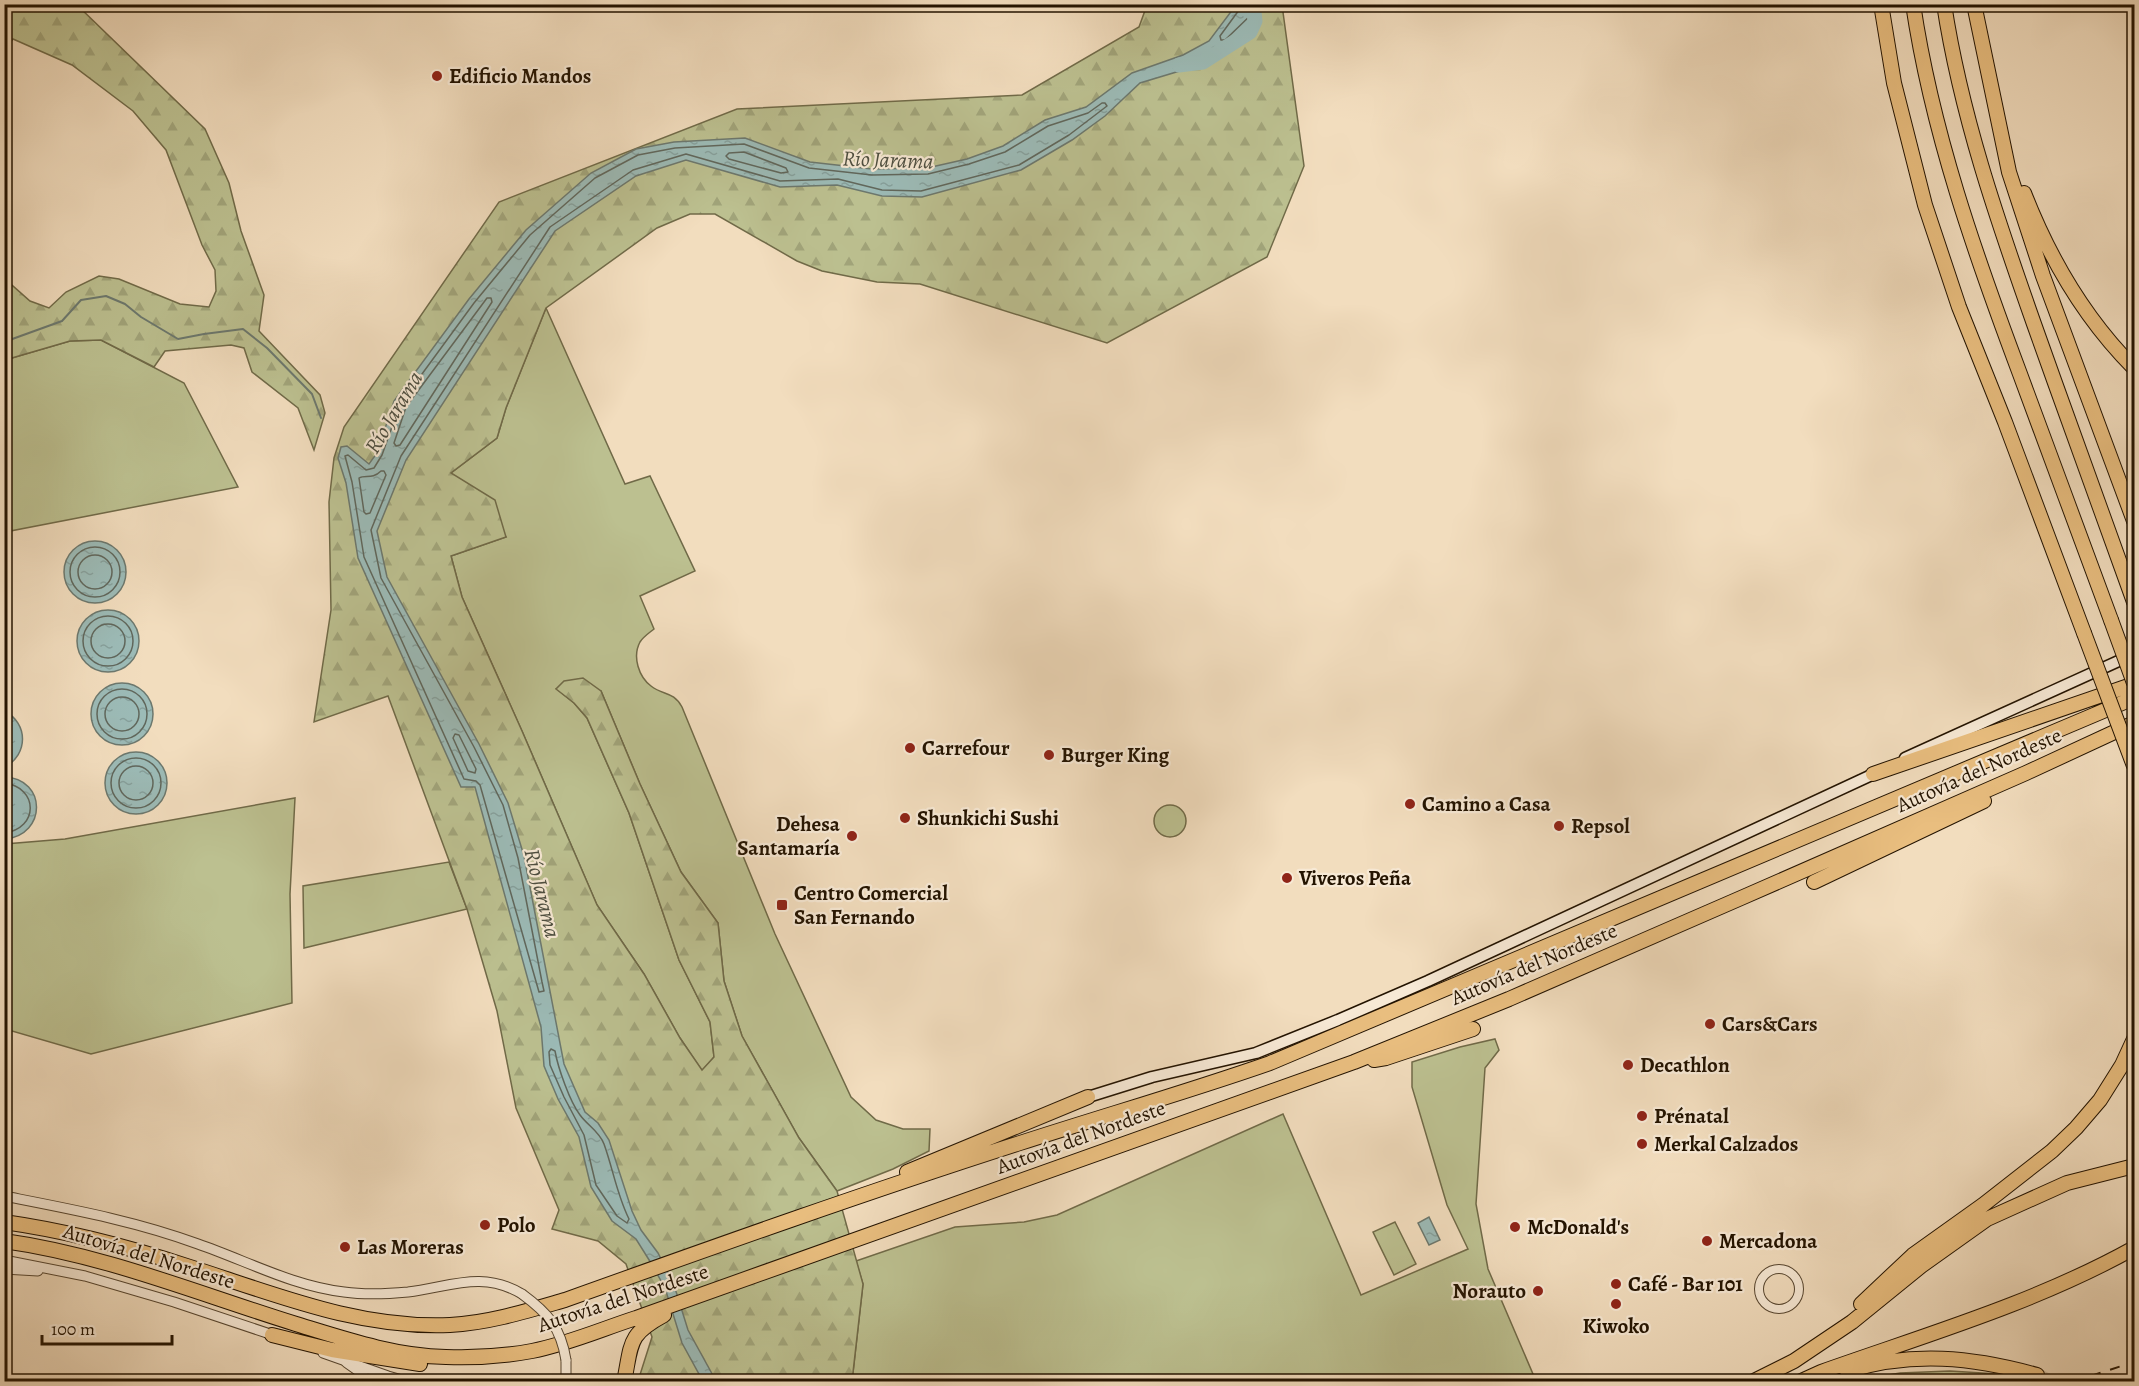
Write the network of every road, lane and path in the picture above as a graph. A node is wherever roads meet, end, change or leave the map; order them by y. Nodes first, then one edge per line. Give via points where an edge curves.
1 (1881, 4) edge
2 (1913, 4) edge
3 (1944, 4) edge
4 (1974, 4) edge
5 (1985, 65) junction
6 (2134, 368) edge
7 (2134, 521) edge
8 (2134, 602) edge
9 (2134, 654) edge
10 (2134, 684) edge
11 (2134, 698) edge
12 (2134, 723) edge
13 (2134, 766) edge
14 (2026, 773) junction
15 (1873, 774) junction
16 (1815, 882) dead end
17 (1473, 1029) dead end
18 (2134, 1039) edge
19 (1354, 1062) junction
20 (1088, 1097) joint
21 (2134, 1167) edge
22 (874, 1191) junction
23 (4, 1196) edge
24 (4, 1222) edge
25 (4, 1241) edge
26 (2134, 1248) edge
27 (4, 1260) edge
28 (4, 1269) edge
29 (54, 1270) junction
30 (1764, 1302) joint
31 (638, 1324) junction
32 (1835, 1332) junction
33 (272, 1335) junction
34 (501, 1354) junction
35 (339, 1359) junction
36 (2037, 1375) tunnel mouth
37 (566, 1379) edge
38 (372, 1382) edge
39 (409, 1382) edge
40 (624, 1382) edge
41 (1752, 1382) edge
42 (1799, 1382) edge
43 (1813, 1382) edge

1 - 13 highway, bridge via 1894,83 1925,205 1959,307
2 - 10 highway, bridge via 1955,188 1990,295
3 - 8 highway via 1983,178
4 - 5 highway
5 - 6 highway via 2015,171 2038,231 2076,294
5 - 7 highway via 2008,172
9 - 15 main road
10 - 15 highway
11 - 22 highway, Autovía del Nordeste via 1270,1063
12 - 14 highway, Autovía del Nordeste
14 - 16 highway via 2007,789
14 - 19 highway, Autovía del Nordeste via 1519,995
15 - 20 main road via 1338,1020 1256,1053 1152,1077
17 - 19 highway via 1386,1058
18 - 32 highway via 2100,1100 2076,1128 1983,1205 1913,1255
19 - 31 highway, Autovía del Nordeste via 697,1296
20 - 22 highway via 918,1167
21 - 32 highway via 2067,1183 1987,1220
22 - 24 highway, Autovía del Nordeste via 565,1300 494,1319 448,1325 389,1323 334,1313 119,1245
23 - 37 street, bridge via 158,1231 319,1288 408,1292 493,1281 522,1294 553,1323 566,1360
25 - 34 highway, Autovía del Nordeste via 114,1264 377,1347 447,1357
26 - 42 highway via 2034,1297
27 - 29 street
28 - 29 street
29 - 33 street via 174,1302
30 - 30 street via 1776,1309 1794,1303 1799,1292 1794,1276 1781,1270 1768,1273 1760,1289
31 - 34 highway, Autovía del Nordeste via 531,1351
31 - 40 highway
32 - 41 highway via 1794,1361
33 - 34 highway via 332,1350 418,1364 467,1364
33 - 35 street
35 - 38 street
35 - 39 street
36 - 43 highway via 1962,1358 1928,1358 1859,1368

